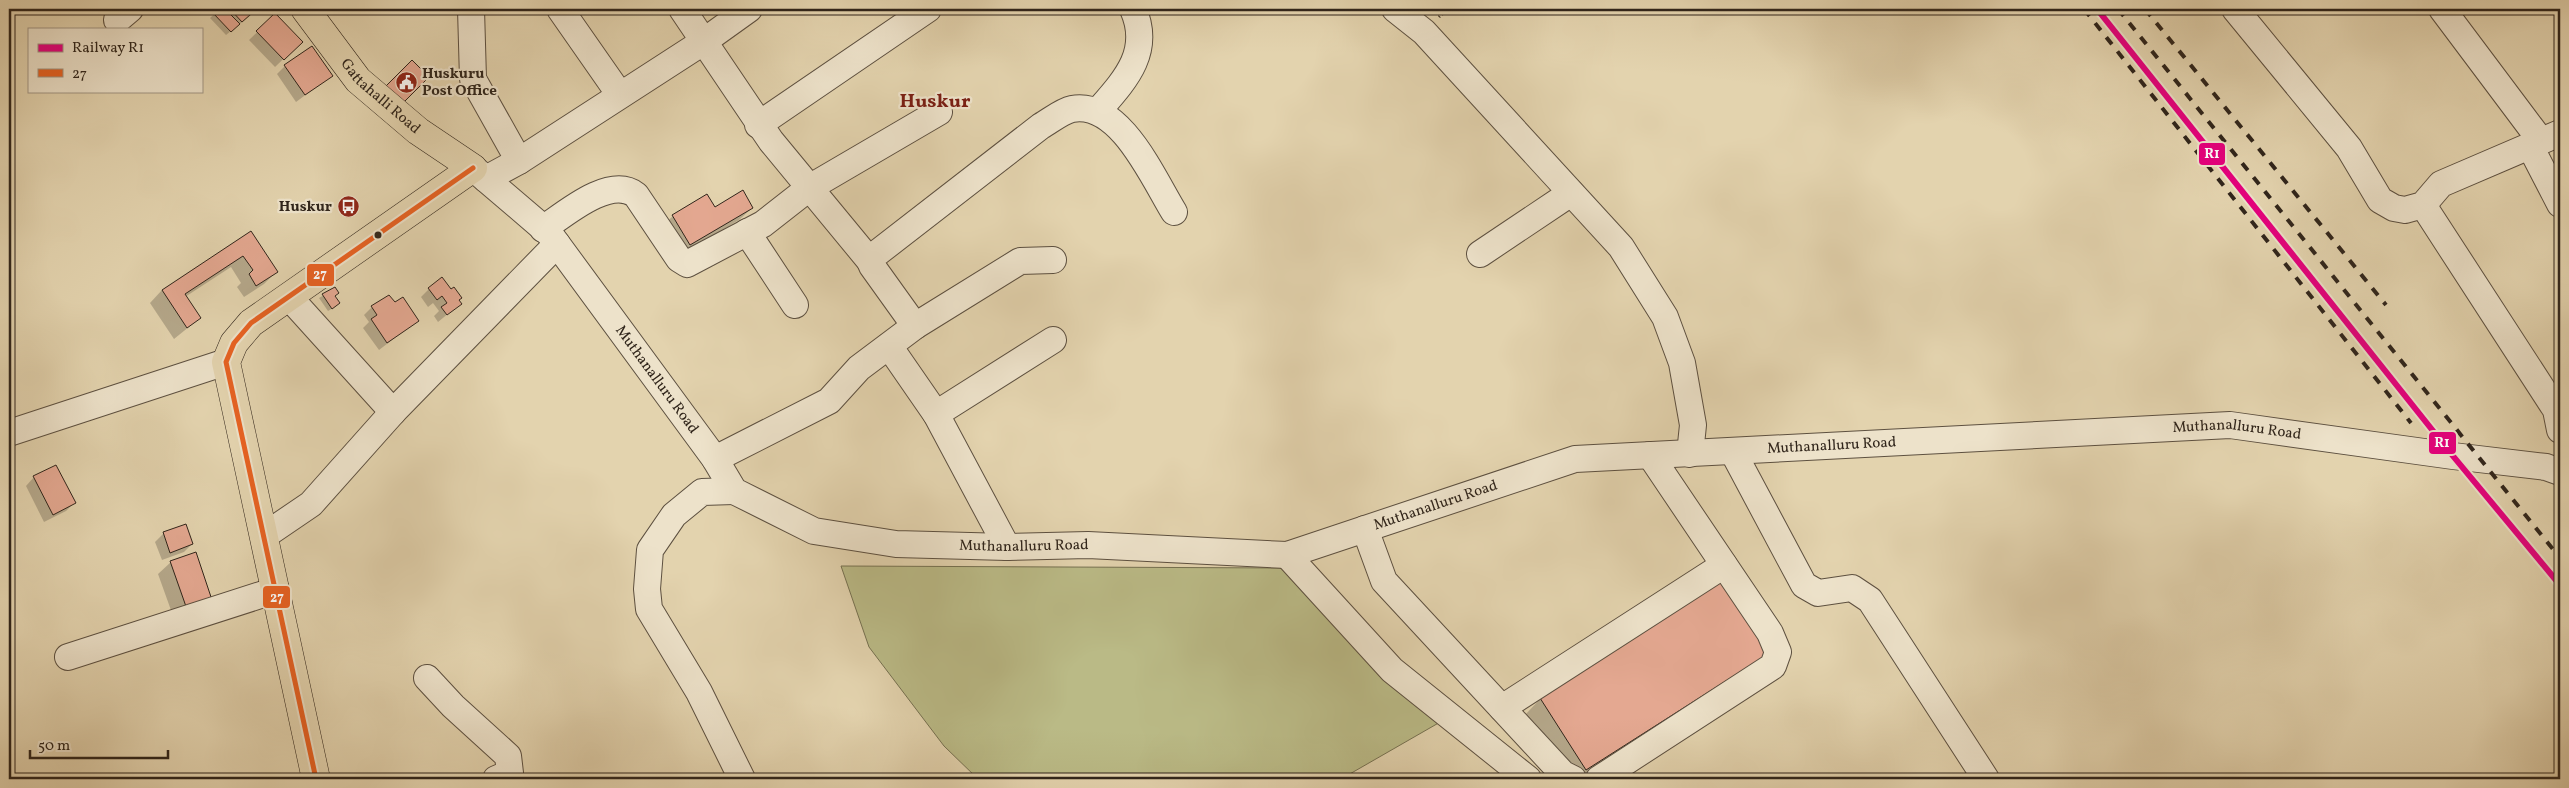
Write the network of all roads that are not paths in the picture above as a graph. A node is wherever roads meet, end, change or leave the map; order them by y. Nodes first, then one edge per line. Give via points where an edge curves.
1 (305, 9) edge
2 (471, 9) edge
3 (560, 9) edge
4 (682, 9) edge
5 (749, 9) edge
6 (928, 9) edge
7 (1132, 9) edge
8 (1395, 9) edge
9 (2235, 9) edge
10 (2442, 9) edge
11 (703, 42) junction
12 (620, 95) junction
13 (939, 112) dead end
14 (1098, 112) junction
15 (758, 125) junction
16 (2544, 140) edge
17 (519, 161) junction
18 (480, 174) junction
19 (809, 188) junction
20 (1571, 193) junction
21 (2560, 204) edge
22 (2423, 206) junction
23 (1174, 212) dead end
24 (747, 232) junction
25 (550, 236) junction
26 (1480, 254) dead end
27 (1053, 260) dead end
28 (870, 261) junction
29 (289, 297) junction
30 (795, 305) dead end
31 (915, 326) junction
32 (1053, 340) dead end
33 (889, 346) junction
34 (226, 362) junction
35 (393, 412) junction
36 (936, 414) junction
37 (2560, 430) edge
38 (9, 433) edge
39 (1733, 452) junction
40 (1690, 454) junction
41 (1650, 455) junction
42 (715, 459) junction
43 (2560, 472) edge
44 (734, 491) junction
45 (1365, 529) junction
46 (264, 536) junction
47 (1007, 547) junction
48 (1287, 556) junction
49 (1724, 565) junction
50 (276, 590) junction
51 (68, 657) dead end
52 (427, 678) dead end
53 (1502, 708) junction
54 (316, 779) edge
55 (496, 779) edge
56 (742, 779) edge
57 (1528, 779) edge
58 (1573, 779) edge
59 (1598, 779) edge
60 (1986, 779) edge

1 - 18 main road, Gattahalli Road via 358,80 418,131
2 - 17 street via 473,79
3 - 12 street
4 - 11 street
5 - 11 street
6 - 15 street
7 - 14 street via 1139,36 1138,53 1133,67
8 - 20 street via 1424,32
9 - 22 street via 2349,148 2380,200 2405,210
10 - 16 street
11 - 12 street
11 - 15 street
12 - 17 street
13 - 19 street
14 - 23 street via 1108,116 1130,139
14 - 28 street via 1090,108 1070,109 1041,126
15 - 19 street
16 - 21 street
16 - 22 street via 2441,184
17 - 18 street
18 - 25 street, Muthanalluru Road
18 - 29 main road
19 - 24 street via 763,224
19 - 28 street
20 - 26 street
20 - 40 street via 1621,247 1665,317 1682,363 1693,424
22 - 37 street via 2556,410
24 - 25 street via 687,264 683,263 636,195 620,188 581,203
24 - 30 street
25 - 35 street
25 - 42 street, Muthanalluru Road
27 - 31 street via 1020,261
28 - 31 street
29 - 34 main road via 251,323 234,343
29 - 35 street
31 - 33 street
32 - 36 street
33 - 36 street
33 - 42 street via 854,372 830,402
34 - 38 street
34 - 46 main road
35 - 46 street via 311,504
36 - 47 street
39 - 40 street, Muthanalluru Road
39 - 43 street, Muthanalluru Road via 2230,425 2546,467
39 - 60 street via 1804,585 1818,593 1852,588 1870,600
40 - 41 street, Muthanalluru Road
41 - 45 street, Muthanalluru Road via 1575,459
41 - 49 street
42 - 44 street, Muthanalluru Road
44 - 47 street, Muthanalluru Road via 814,531 896,544
44 - 56 street via 702,492 674,515 650,550 646,588 649,609 699,692
45 - 48 street, Muthanalluru Road
45 - 53 street via 1384,581
46 - 50 main road
47 - 48 street, Muthanalluru Road via 1088,545
48 - 57 street via 1392,670
49 - 53 street
49 - 59 street via 1770,633 1778,652 1773,666
50 - 51 street
50 - 54 main road
52 - 55 street via 508,756 510,773
53 - 58 street via 1563,774

